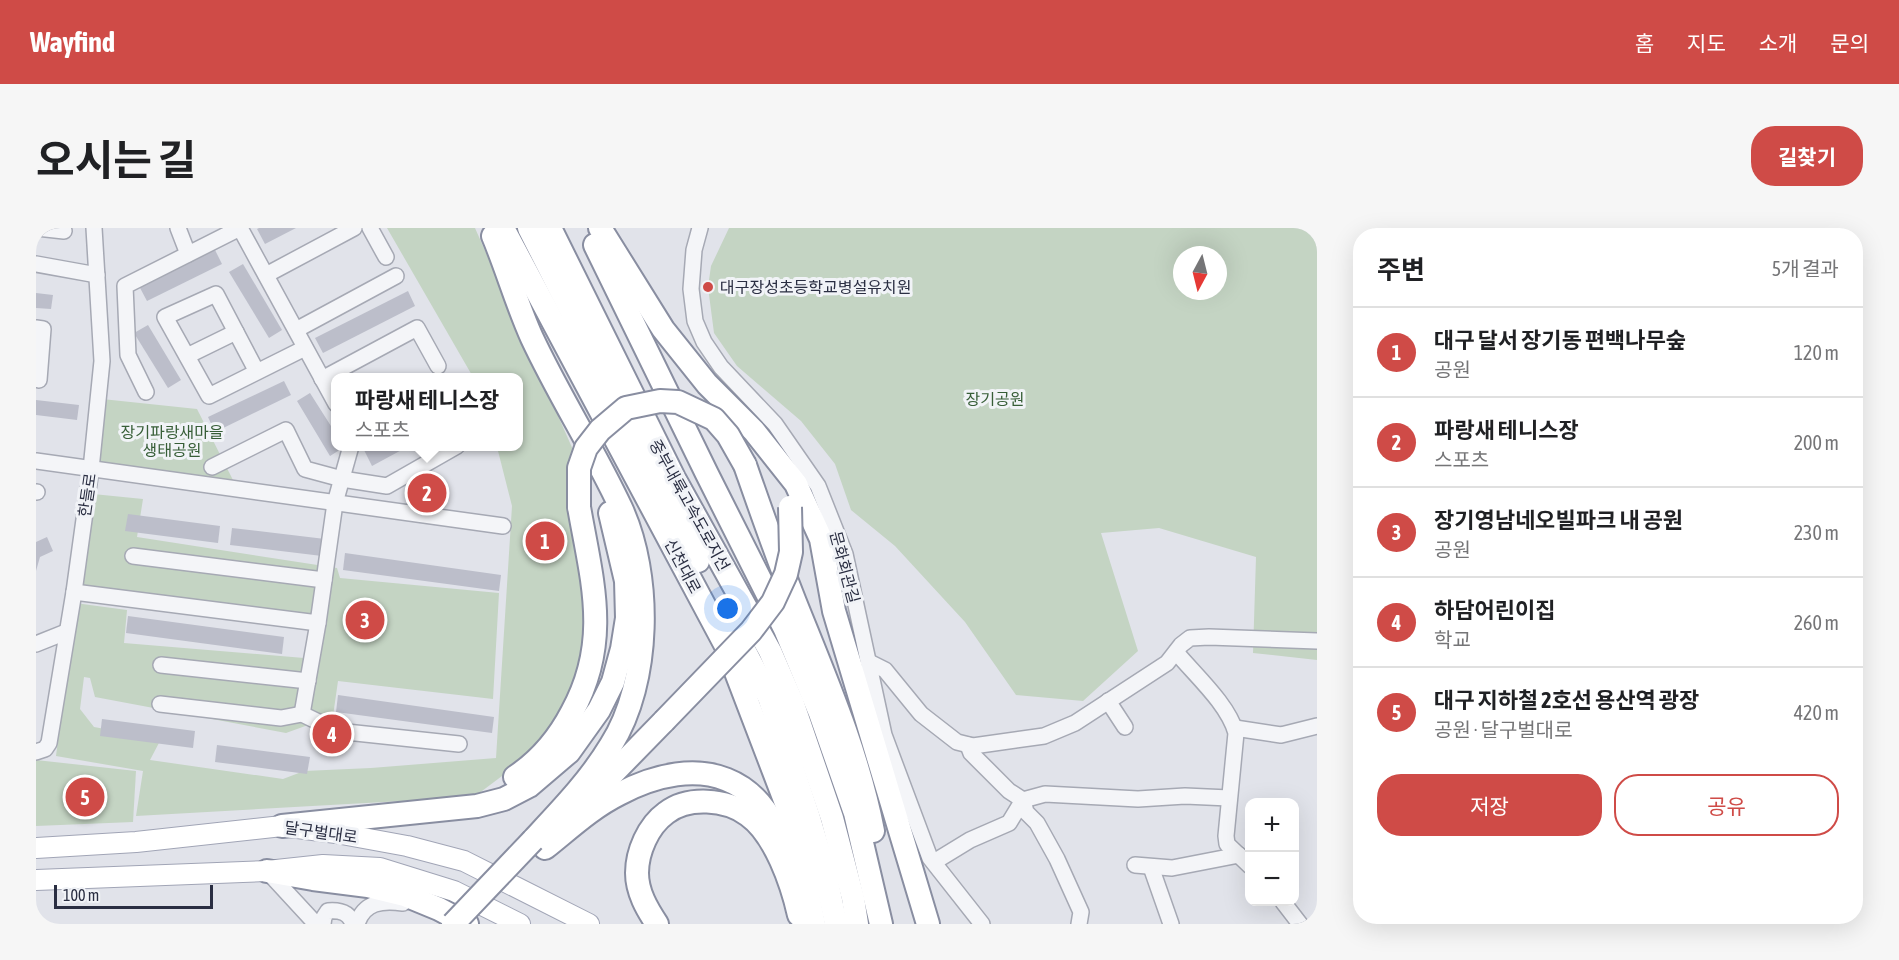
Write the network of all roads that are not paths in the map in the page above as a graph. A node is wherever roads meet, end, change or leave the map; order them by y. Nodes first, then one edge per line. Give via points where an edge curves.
1 (36, 228) edge
2 (94, 228) edge
3 (178, 228) edge
4 (240, 228) edge
5 (354, 228) edge
6 (370, 228) edge
7 (489, 228) edge
8 (503, 228) edge
9 (529, 228) edge
10 (550, 228) edge
11 (587, 228) edge
12 (600, 228) edge
13 (700, 228) edge
14 (64, 231) dead end
15 (188, 254) junction
16 (386, 257) dead end
17 (36, 264) edge
18 (97, 275) junction
19 (266, 275) junction
20 (396, 276) dead end
21 (36, 328) edge
22 (296, 330) junction
23 (236, 332) junction
24 (305, 348) junction
25 (187, 356) junction
26 (438, 366) dead end
27 (257, 372) junction
28 (333, 373) edge
29 (331, 374) edge
30 (36, 379) edge
31 (322, 379) junction
32 (146, 392) dead end
33 (331, 395) edge
34 (566, 403) junction
35 (754, 431) junction
36 (350, 451) edge
37 (450, 451) edge
38 (36, 461) edge
39 (212, 467) dead end
40 (91, 469) junction
41 (342, 479) junction
42 (335, 504) junction
43 (503, 526) dead end
44 (133, 556) dead end
45 (324, 580) junction
46 (74, 592) junction
47 (318, 623) junction
48 (66, 632) junction
49 (1317, 641) edge
50 (36, 644) edge
51 (1176, 652) junction
52 (869, 662) junction
53 (161, 665) dead end
54 (308, 681) junction
55 (1108, 701) junction
56 (160, 704) dead end
57 (302, 714) junction
58 (1317, 726) edge
59 (1125, 727) dead end
60 (1235, 728) junction
61 (459, 744) dead end
62 (968, 745) junction
63 (36, 752) edge
64 (1229, 798) junction
65 (1023, 800) junction
66 (445, 809) junction
67 (282, 826) junction
68 (539, 844) junction
69 (36, 848) edge
70 (1244, 860) edge
71 (934, 862) junction
72 (1135, 865) dead end
73 (1152, 867) junction
74 (267, 871) junction
75 (36, 880) edge
76 (795, 898) junction
77 (1287, 906) edge
78 (446, 916) edge
79 (1306, 923) edge
80 (316, 924) edge
81 (323, 924) edge
82 (355, 924) edge
83 (467, 924) edge
84 (472, 924) edge
85 (520, 924) edge
86 (589, 924) edge
87 (657, 924) edge
88 (801, 924) edge
89 (814, 924) edge
90 (836, 924) edge
91 (857, 924) edge
92 (881, 924) edge
93 (887, 924) edge
94 (928, 924) edge
95 (982, 924) edge
96 (1079, 924) edge
97 (1171, 924) edge

1 - 14 street
2 - 18 street, 한들로
3 - 15 street
4 - 15 street
4 - 19 street
5 - 19 street
6 - 16 street
7 - 34 highway via 532,337
8 - 89 highway, 신천대로 via 726,646 794,824
9 - 90 highway, 중부내륙고속도로지선 via 769,697 825,872
10 - 91 highway, 중부내륙고속도로지선 via 674,478 770,651 793,704 832,818
11 - 92 highway via 786,629 855,813
12 - 35 highway via 663,329 707,384
13 - 52 street, 문화회관길 via 691,289 695,321 721,368 775,424 818,486 845,554
15 - 32 street via 125,286 128,355
17 - 18 street
18 - 40 street, 한들로 via 102,361
19 - 22 street
20 - 22 street
21 - 30 street via 43,329 39,380
22 - 24 street
23 - 25 street
23 - 25 street via 216,294 165,317
23 - 27 street
24 - 27 street
24 - 31 street
25 - 27 street via 209,396
26 - 28 street via 417,328
29 - 31 street
31 - 33 street
34 - 66 highway via 611,514 626,581 627,618 613,682 599,710 569,752 529,786 504,799
34 - 68 highway via 622,509 641,584 644,618 640,660 629,707 612,744
35 - 68 highway, bridge via 786,482 790,507 791,552 773,602 751,631 664,721 572,816
35 - 94 highway via 796,484 821,539 834,611
36 - 41 street
37 - 41 street via 387,486
38 - 40 street
39 - 41 street via 286,430 305,469
40 - 42 street
40 - 46 street, 한들로
41 - 42 street
42 - 43 street
42 - 45 street
44 - 45 street
45 - 47 street
46 - 47 street
46 - 48 street, 한들로
47 - 54 street
48 - 50 street
48 - 63 street, 한들로 via 49,743
49 - 51 street via 1190,638
51 - 55 street via 1167,663
51 - 60 street
52 - 62 street via 885,670 921,714 957,742
52 - 71 street, 문화회관길 via 884,735
53 - 54 street
54 - 57 street
55 - 59 street
55 - 62 street via 1075,723 1044,736
56 - 57 street via 281,718
57 - 61 street via 337,731
58 - 60 street via 1281,735
60 - 64 street
62 - 65 street via 971,753 1009,791
64 - 65 street via 1045,794
64 - 70 street via 1227,844
65 - 71 street via 1009,822
65 - 96 street via 1026,812 1037,823 1057,859 1081,912
66 - 67 highway
66 - 93 highway, bridge via 488,795 530,767 563,729 583,691 596,629 594,588 579,507 579,468 586,448 600,430 627,408 660,401 678,402 714,418 745,465 866,793
67 - 69 main road, 달구벌대로
67 - 86 main road, 달구벌대로 via 407,846 464,861
68 - 76 highway via 617,794 656,777 695,772 713,775 742,788 766,811 780,837
68 - 78 highway, bridge
68 - 84 highway
70 - 73 street
71 - 95 street, 문화회관길
72 - 73 street
73 - 97 street
74 - 75 main road, 달구벌대로
74 - 78 highway via 368,886 405,896
74 - 80 street
74 - 85 main road, 달구벌대로 via 323,865 380,868 454,891
76 - 87 highway via 768,836 755,821 739,809 697,802 664,814 641,849 639,886
76 - 88 highway
77 - 79 street
78 - 82 street via 384,902 370,906
78 - 83 highway
81 - 82 street via 328,911 335,910 351,917

